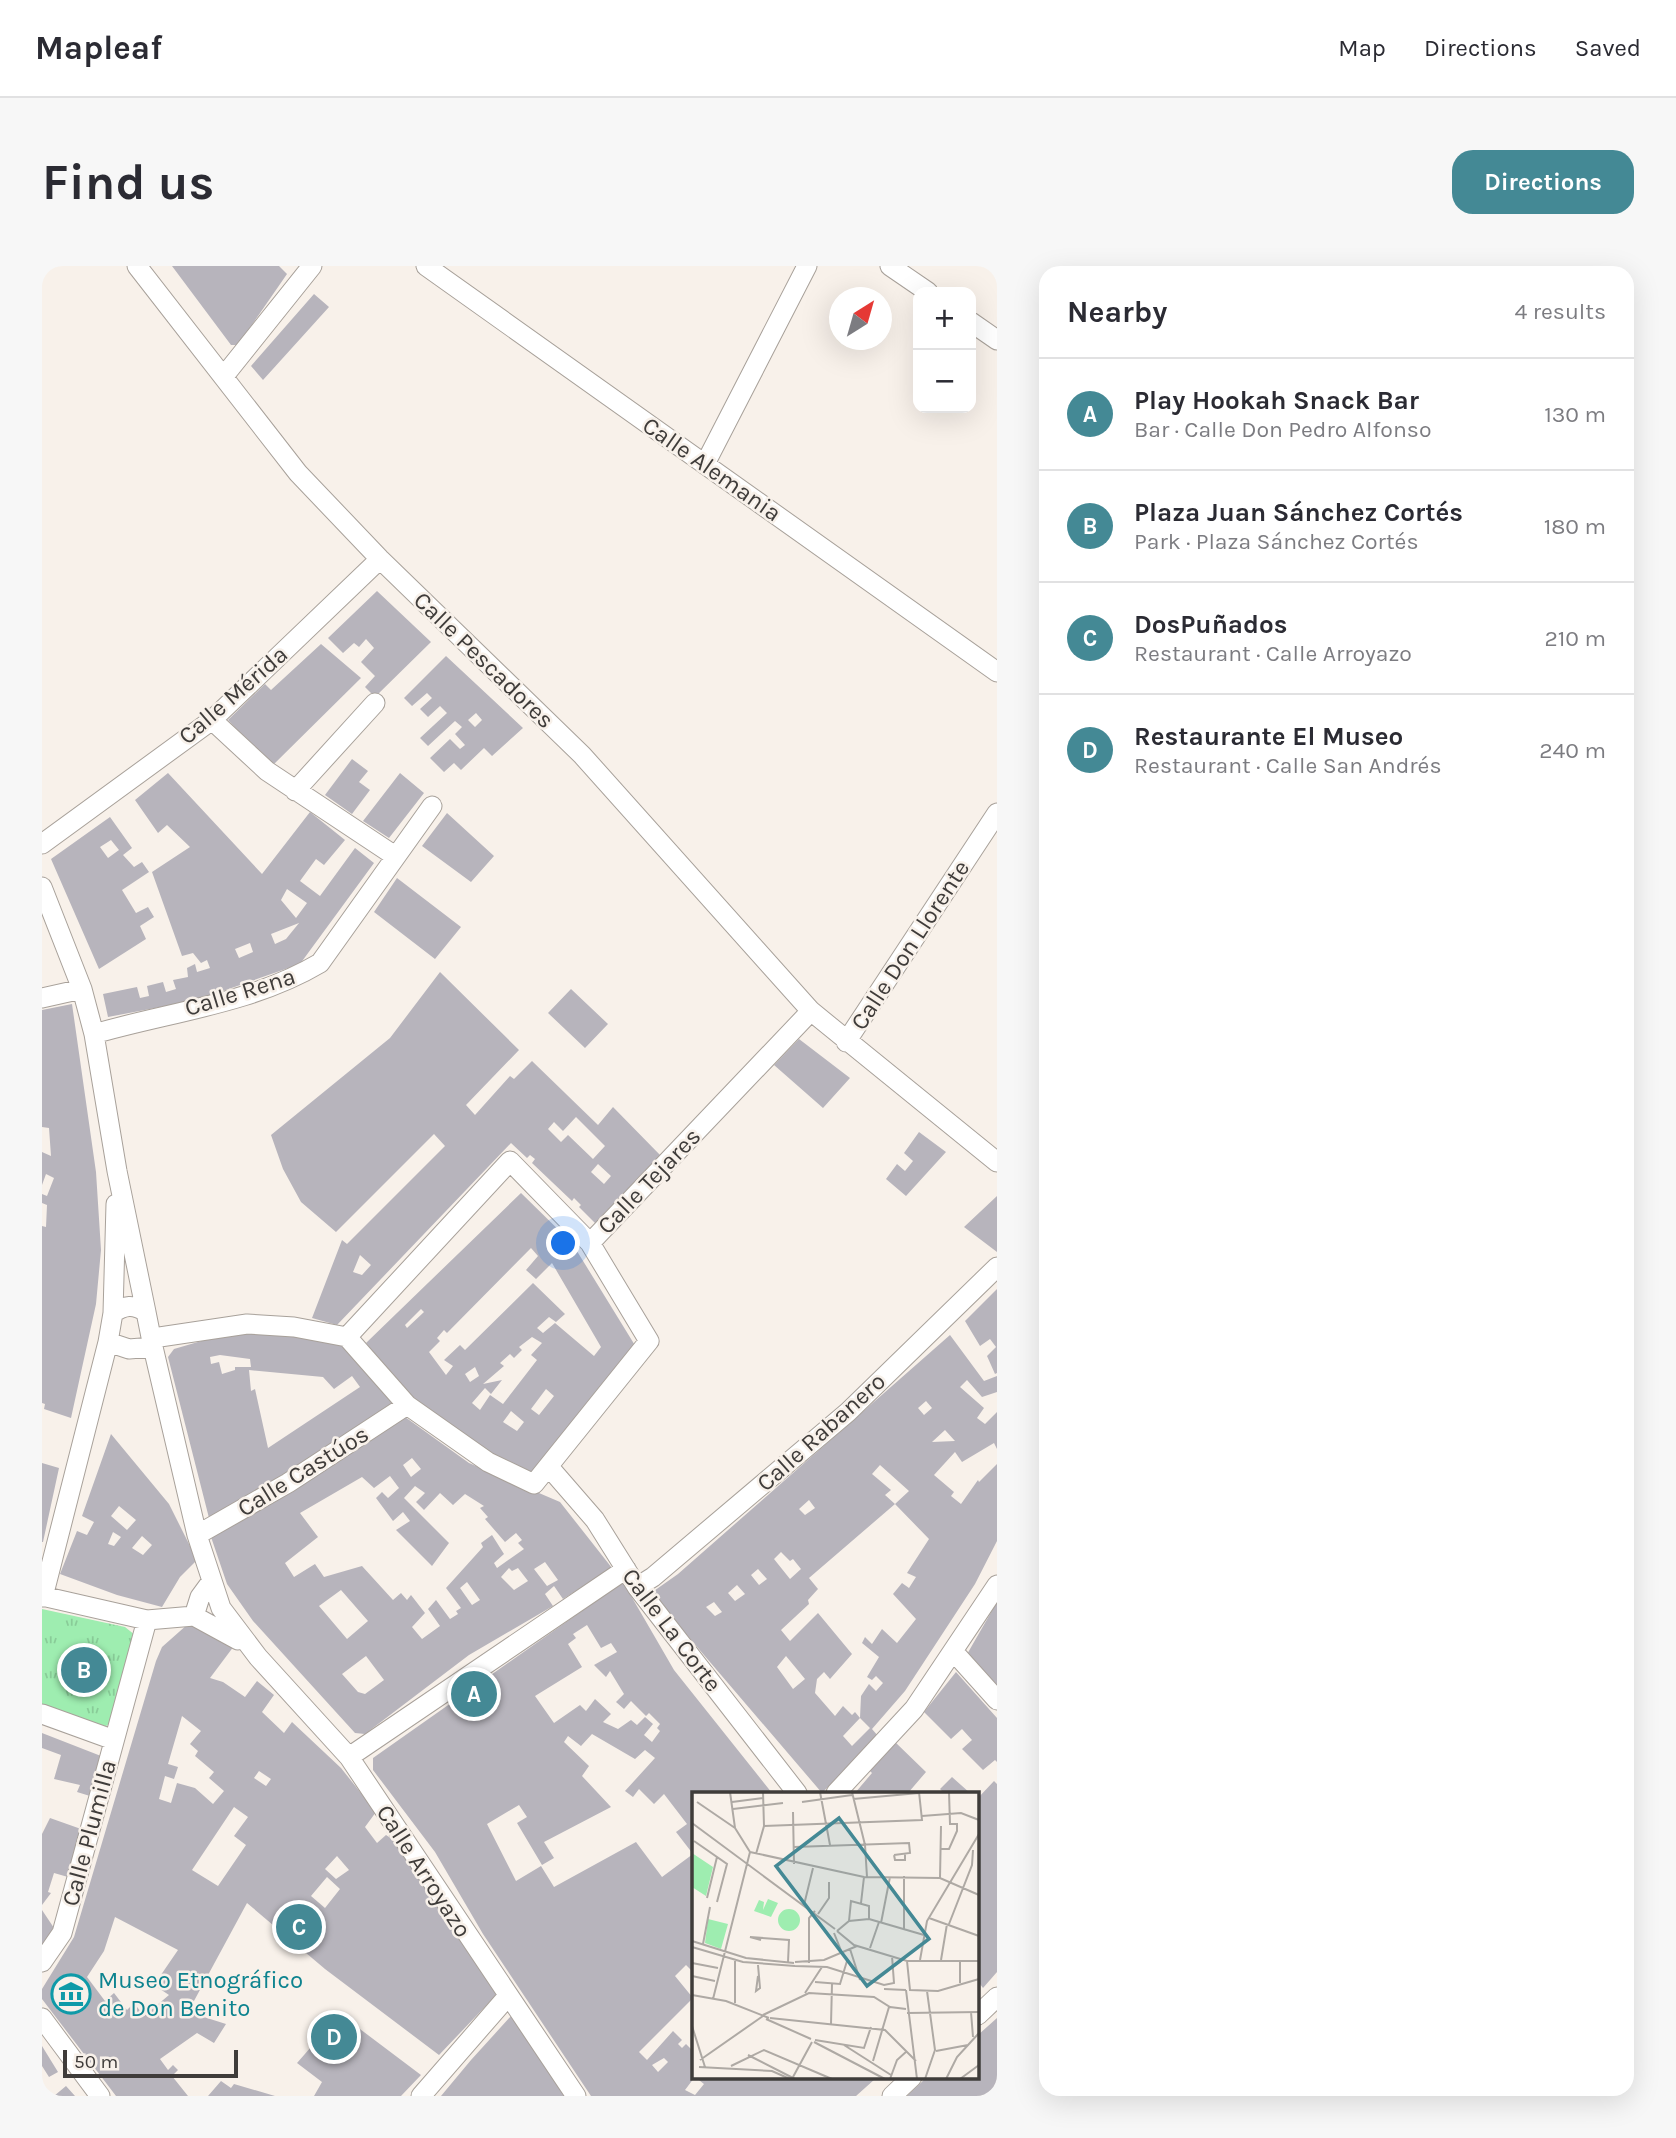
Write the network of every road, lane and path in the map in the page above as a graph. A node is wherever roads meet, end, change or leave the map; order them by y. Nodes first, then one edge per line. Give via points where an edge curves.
1 (137, 266) edge
2 (312, 266) edge
3 (426, 266) edge
4 (807, 266) edge
5 (890, 266) edge
6 (921, 287) edge
7 (976, 325) edge
8 (997, 340) edge
9 (224, 376) junction
10 (705, 464) junction
11 (380, 559) junction
12 (997, 672) edge
13 (375, 703) dead end
14 (212, 720) junction
15 (295, 791) junction
16 (432, 806) dead end
17 (997, 813) edge
18 (42, 844) edge
19 (395, 856) junction
20 (42, 887) edge
21 (82, 989) junction
22 (42, 998) edge
23 (811, 1012) junction
24 (93, 1034) junction
25 (846, 1042) junction
26 (997, 1162) edge
27 (117, 1171) junction
28 (590, 1243) junction
29 (997, 1267) edge
30 (146, 1312) junction
31 (113, 1313) junction
32 (347, 1337) junction
33 (108, 1342) junction
34 (153, 1342) junction
35 (407, 1405) junction
36 (549, 1467) junction
37 (198, 1535) junction
38 (626, 1569) junction
39 (211, 1582) junction
40 (997, 1585) edge
41 (637, 1587) junction
42 (42, 1596) edge
43 (194, 1616) junction
44 (147, 1620) junction
45 (953, 1651) junction
46 (258, 1657) junction
47 (997, 1700) edge
48 (42, 1714) edge
49 (114, 1740) junction
50 (349, 1757) junction
51 (796, 1792) edge
52 (837, 1792) edge
53 (42, 1962) edge
54 (508, 1996) junction
55 (997, 1997) edge
56 (979, 2014) edge
57 (42, 2018) edge
58 (911, 2078) edge
59 (100, 2096) edge
60 (421, 2096) edge
61 (576, 2096) edge
62 (892, 2096) edge

1 - 9 street, Calle Pescadores
2 - 9 street
3 - 10 street, Calle Alemania
4 - 10 street
5 - 6 street
7 - 8 street
9 - 11 street, Calle Pescadores via 298,473
10 - 12 street, Calle Alemania
11 - 14 street, Calle Mérida
11 - 23 street, Calle Pescadores via 582,755
13 - 15 street
14 - 15 street
14 - 18 street, Calle Mérida
15 - 19 street
16 - 19 street, Calle Rena
17 - 25 street, Calle Don Llorente
19 - 24 street, Calle Rena via 320,963 296,978
20 - 21 street
21 - 22 street
21 - 24 street
23 - 25 street, Calle Pescadores
23 - 28 street, Calle Tejares
24 - 27 street
25 - 26 street, Calle Pescadores
27 - 30 street
27 - 31 street
28 - 32 street via 510,1161
28 - 36 street, Calle Tejares via 649,1341
29 - 41 street, Calle Rabanero via 848,1412
30 - 31 street via 124,1306
30 - 34 street
31 - 33 street
32 - 34 street via 247,1324
32 - 35 street
33 - 34 street via 129,1349
33 - 42 street
34 - 37 street, Calle Arroyazo
35 - 36 street via 480,1457 534,1484
35 - 37 street, Calle Castúos
36 - 38 street, Calle La Corte via 595,1520
37 - 39 street, Calle Arroyazo
38 - 41 street, Calle La Corte
38 - 50 street
39 - 43 street
39 - 46 street, Calle Arroyazo via 221,1608
40 - 45 street
41 - 51 street, Calle La Corte
42 - 44 street
43 - 44 street
43 - 46 street, Calle Arroyazo via 220,1627
44 - 49 street, Calle Plumilla
45 - 47 street
45 - 52 street via 914,1709
46 - 50 street, Calle Arroyazo
48 - 49 street
49 - 53 street, Calle Plumilla via 62,1933
50 - 54 street, Calle Arroyazo
54 - 60 street
54 - 61 street, Calle Arroyazo
55 - 56 street
57 - 59 street
58 - 62 street

